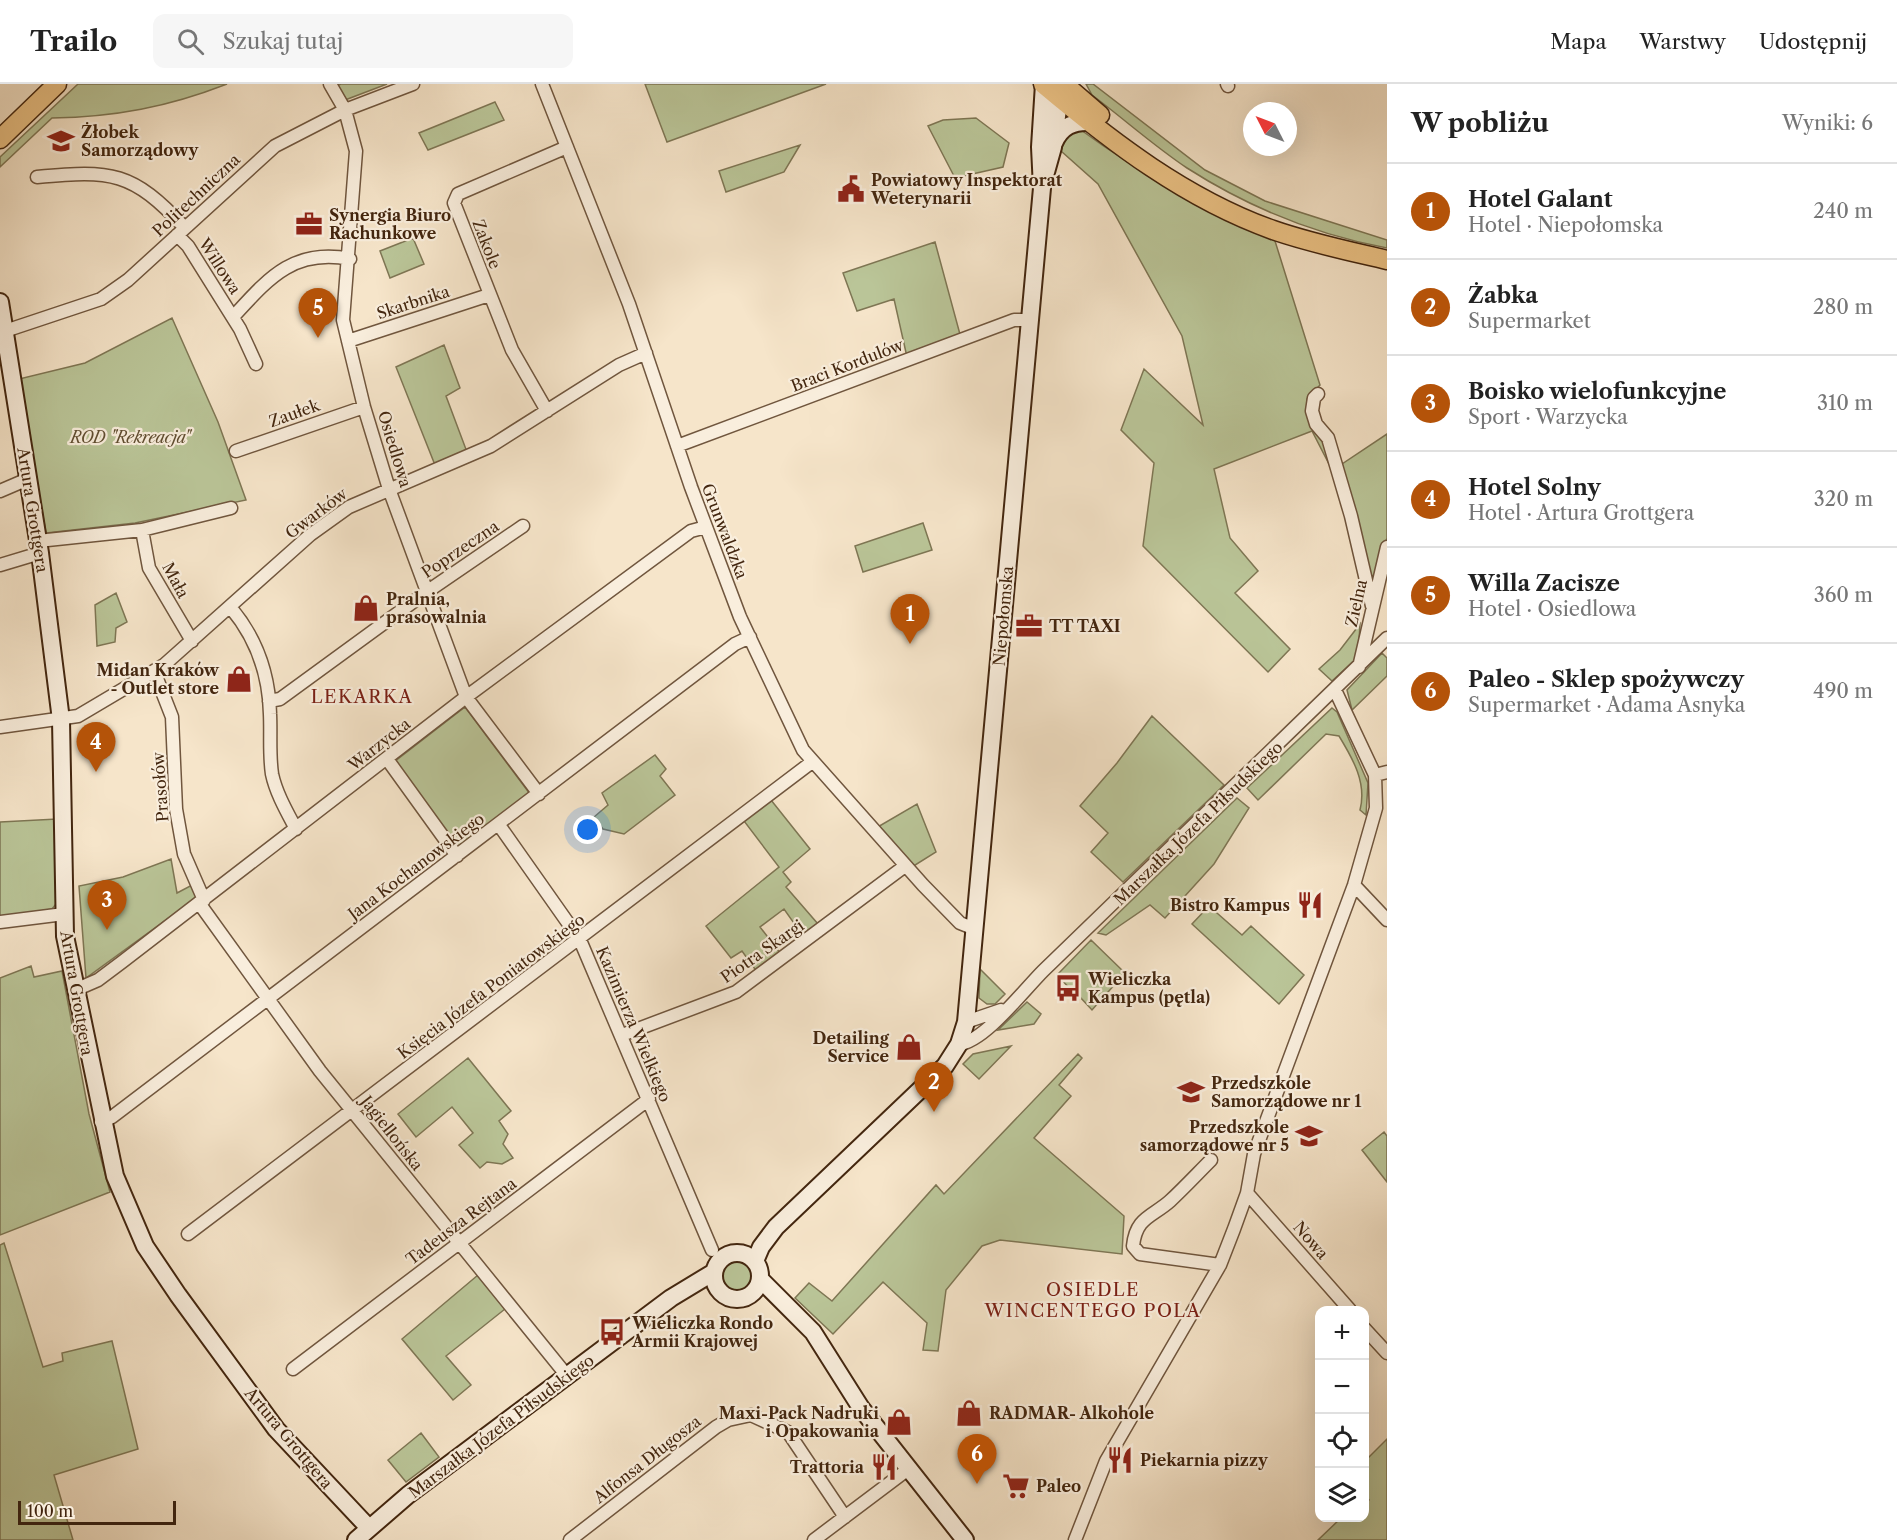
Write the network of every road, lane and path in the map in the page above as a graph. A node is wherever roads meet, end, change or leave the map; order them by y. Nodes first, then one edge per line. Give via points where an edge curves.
1 (57, 84) edge
2 (330, 84) edge
3 (413, 84) edge
4 (542, 84) edge
5 (1076, 84) edge
6 (1053, 86) edge
7 (345, 110) junction
8 (1088, 113) junction
9 (0, 139) edge
10 (567, 147) junction
11 (1053, 147) junction
12 (37, 177) dead end
13 (1042, 188) junction
14 (181, 231) junction
15 (350, 259) junction
16 (1387, 260) edge
17 (489, 295) junction
18 (0, 302) edge
19 (233, 317) junction
20 (1030, 320) junction
21 (5, 332) junction
22 (348, 341) junction
23 (646, 353) junction
24 (255, 364) dead end
25 (1318, 394) dead end
26 (364, 407) junction
27 (547, 411) junction
28 (677, 446) junction
29 (236, 452) dead end
30 (28, 479) junction
31 (389, 489) junction
32 (0, 491) edge
33 (231, 508) dead end
34 (523, 526) dead end
35 (706, 527) junction
36 (142, 530) junction
37 (39, 547) junction
38 (1387, 547) edge
39 (0, 565) edge
40 (428, 591) junction
41 (1372, 606) junction
42 (231, 608) junction
43 (750, 637) junction
44 (1387, 638) edge
45 (192, 641) junction
46 (1358, 668) junction
47 (154, 671) junction
48 (1335, 690) junction
49 (466, 697) junction
50 (269, 701) junction
51 (61, 720) junction
52 (0, 726) edge
53 (387, 759) junction
54 (812, 762) junction
55 (1381, 774) edge
56 (539, 794) junction
57 (499, 825) junction
58 (296, 829) junction
59 (457, 856) junction
60 (905, 866) junction
61 (1354, 885) junction
62 (201, 901) junction
63 (64, 914) junction
64 (1387, 920) edge
65 (0, 922) edge
66 (975, 929) junction
67 (580, 940) junction
68 (75, 990) junction
69 (268, 997) junction
70 (1008, 1007) junction
71 (966, 1022) junction
72 (622, 1035) junction
73 (959, 1044) junction
74 (649, 1099) junction
75 (353, 1110) junction
76 (102, 1122) junction
77 (1211, 1161) dead end
78 (1247, 1193) junction
79 (188, 1234) dead end
80 (459, 1243) junction
81 (712, 1250) dead end
82 (748, 1257) junction
83 (1220, 1265) junction
84 (714, 1272) junction
85 (760, 1279) junction
86 (719, 1291) junction
87 (752, 1294) junction
88 (1346, 1306) edge
89 (650, 1316) junction
90 (1369, 1333) edge
91 (822, 1349) junction
92 (1387, 1353) edge
93 (293, 1369) dead end
94 (568, 1377) junction
95 (907, 1470) junction
96 (845, 1517) junction
97 (369, 1528) junction
98 (356, 1540) edge
99 (570, 1540) edge
100 (814, 1540) edge
101 (965, 1540) edge
102 (1075, 1540) edge

1 - 9 main road
2 - 7 street, Osiedlowa
3 - 7 street, Politechniczna
4 - 10 street, Grunwaldzka
5 - 8 main road
6 - 8 main road
6 - 11 main road, Niepołomska
6 - 13 main road, Niepołomska via 1040,147
7 - 14 street, Politechniczna via 275,146
7 - 15 street, Osiedlowa via 357,164
8 - 11 main road via 1058,135
8 - 16 main road via 1196,184 1323,245
10 - 17 street, Zakole via 458,194 454,202
10 - 23 street, Grunwaldzka
11 - 13 main road, Niepołomska
12 - 14 street, Willowa via 84,173 121,177 148,192
13 - 20 main road, Niepołomska
14 - 19 street, Willowa
14 - 21 street, Politechniczna via 128,280 101,299
15 - 19 street, Willowa via 320,256 287,267 266,281
15 - 22 street, Osiedlowa via 344,320
17 - 22 street, Skarbnika
17 - 27 street, Zakole via 512,350
18 - 21 main road, Artura Grottgera
19 - 24 street, Willowa
20 - 28 street, Braci Kordulów via 1014,320
20 - 66 main road, Niepołomska
21 - 30 main road, Artura Grottgera
22 - 26 street, Osiedlowa
23 - 27 street, Gwarków via 619,364
23 - 28 street, Grunwaldzka
25 - 41 street via 1312,411 1316,424 1328,438
26 - 29 street, Zaułek
26 - 31 street, Osiedlowa
27 - 31 street, Gwarków via 491,446
28 - 35 street, Grunwaldzka
30 - 32 street
30 - 37 main road, Artura Grottgera
31 - 40 street, Osiedlowa
31 - 42 street, Gwarków via 361,500 326,522
33 - 36 street
34 - 40 street, Poprzeczna
35 - 43 street, Grunwaldzka
35 - 49 street, Warzycka via 691,531
36 - 37 street
36 - 45 street, Mała via 149,568
37 - 39 street
37 - 51 main road, Artura Grottgera
38 - 41 street, Zielna
40 - 49 street, Osiedlowa
40 - 50 street, Poprzeczna via 280,699
41 - 46 street, Zielna
42 - 45 street, Gwarków
42 - 50 street via 257,646
43 - 54 street, Grunwaldzka
43 - 56 street, Jana Kochanowskiego via 735,644
44 - 46 street, Marszałka Józefa Piłsudskiego
45 - 47 street, Gwarków
46 - 48 street, Marszałka Józefa Piłsudskiego
47 - 51 street, Gwarków via 78,716
47 - 62 street, Prasołów via 172,717 176,809 184,854
48 - 55 street
48 - 70 street, Marszałka Józefa Piłsudskiego
49 - 53 street, Warzycka
49 - 56 street, Osiedlowa
50 - 58 street via 273,775
51 - 52 street, Gwarków
51 - 63 main road, Artura Grottgera
53 - 58 street, Warzycka
53 - 59 street
54 - 60 street, Grunwaldzka
54 - 67 street, Księcia Józefa Poniatowskiego
55 - 61 street via 1376,808
56 - 57 street, Jana Kochanowskiego
57 - 59 street, Jana Kochanowskiego
57 - 67 street, Kazimierza Wielkiego
58 - 62 street, Warzycka
59 - 69 street, Jana Kochanowskiego
60 - 66 street, Grunwaldzka via 960,922
60 - 72 street, Piotra Skargi via 736,992
61 - 64 street
61 - 78 street via 1254,1154
62 - 68 street, Warzycka via 98,980
62 - 69 street, Jagiellońska
63 - 65 street
63 - 68 main road, Artura Grottgera
66 - 71 main road, Niepołomska
67 - 72 street, Kazimierza Wielkiego
67 - 75 street, Księcia Józefa Poniatowskiego
68 - 76 main road, Artura Grottgera
69 - 75 street, Jagiellońska
69 - 76 street, Jana Kochanowskiego
70 - 71 street, Marszałka Józefa Piłsudskiego
70 - 73 street, Marszałka Józefa Piłsudskiego via 983,1033
71 - 73 main road, Niepołomska
72 - 74 street, Kazimierza Wielkiego
73 - 82 main road, Marszałka Józefa Piłsudskiego via 945,1066 813,1193 770,1222
74 - 80 street, Tadeusza Rejtana
74 - 81 street, Kazimierza Wielkiego
75 - 79 street, Księcia Józefa Poniatowskiego
75 - 80 street, Jagiellońska
76 - 97 main road, Artura Grottgera via 124,1203 157,1265 276,1429
77 - 83 street via 1143,1220 1134,1233 1133,1246 1140,1254
78 - 83 street
78 - 88 street, Nowa
80 - 93 street, Tadeusza Rejtana
80 - 94 street, Jagiellońska
82 - 84 main road via 734,1252 721,1259
82 - 85 main road
83 - 102 street via 1107,1461
84 - 86 main road
84 - 89 main road, Marszałka Józefa Piłsudskiego via 682,1290
85 - 87 main road
85 - 91 main road via 802,1320
86 - 87 main road via 735,1299
86 - 89 main road, Marszałka Józefa Piłsudskiego via 703,1290
87 - 91 main road via 786,1314
89 - 94 main road, Marszałka Józefa Piłsudskiego
90 - 92 street
91 - 95 main road
94 - 97 main road, Marszałka Józefa Piłsudskiego
95 - 96 street
95 - 101 main road
96 - 99 street, Alfonsa Długosza via 788,1432 751,1416 728,1420 716,1427
96 - 100 street
97 - 98 main road, Marszałka Józefa Piłsudskiego

